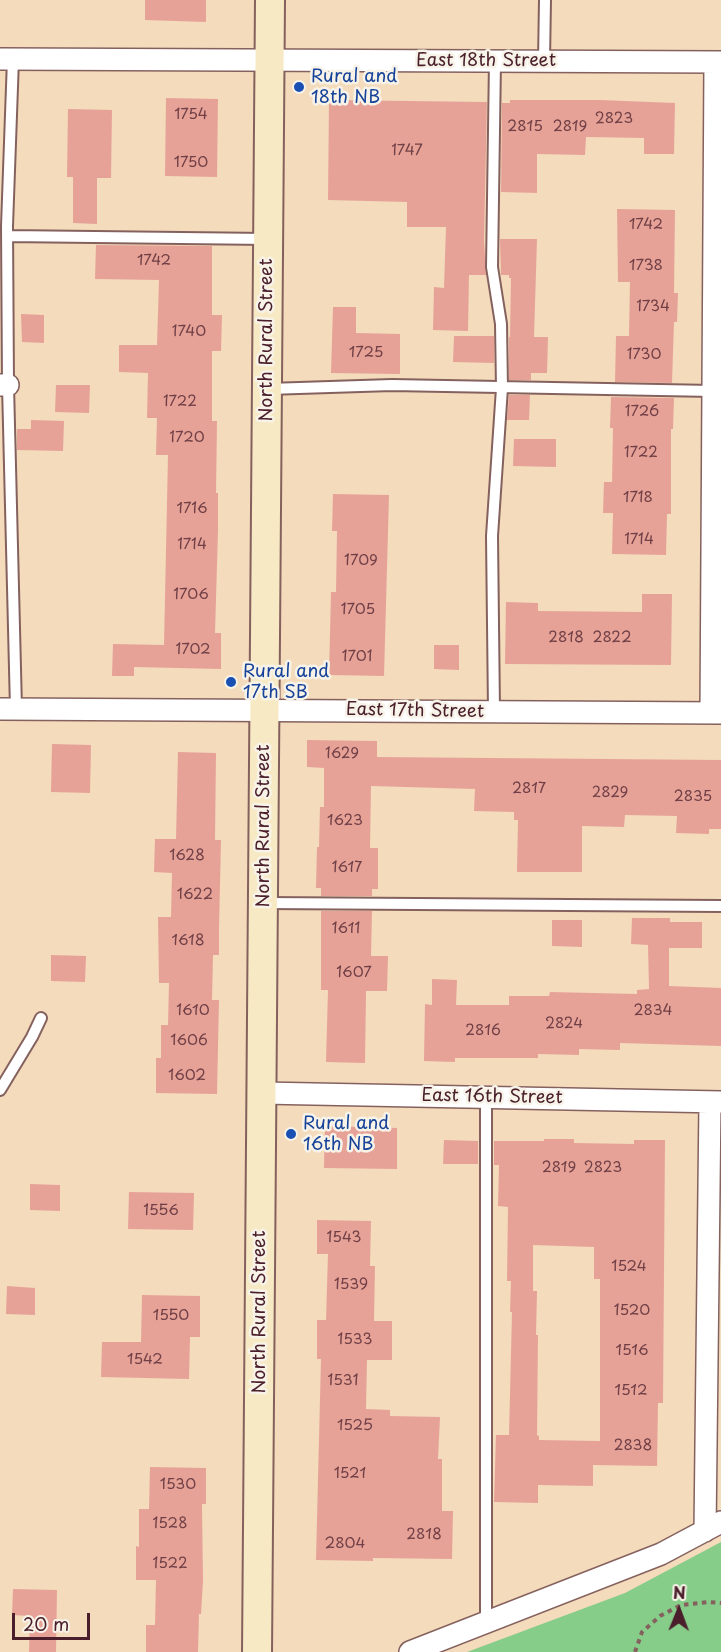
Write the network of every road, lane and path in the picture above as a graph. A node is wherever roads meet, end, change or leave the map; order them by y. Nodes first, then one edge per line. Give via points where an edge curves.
1 (270, 0) edge
2 (545, 0) edge
3 (6, 59) edge
4 (270, 61) junction
5 (495, 61) junction
6 (544, 62) junction
7 (718, 62) edge
8 (5, 229) edge
9 (268, 239) junction
10 (717, 252) edge
11 (4, 385) edge
12 (502, 388) junction
13 (267, 389) junction
14 (713, 391) junction
15 (717, 491) edge
16 (0, 552) edge
17 (13, 552) junction
18 (8, 709) edge
19 (265, 710) junction
20 (494, 711) junction
21 (716, 713) edge
22 (264, 903) junction
23 (721, 906) edge
24 (41, 1018) dead end
25 (0, 1090) edge
26 (262, 1093) junction
27 (486, 1097) junction
28 (716, 1102) edge
29 (713, 1527) edge
30 (721, 1603) edge
31 (486, 1622) junction
32 (258, 1652) edge
33 (410, 1652) edge
34 (635, 1652) edge

1 - 4 main road, North Rural Street
2 - 6 lane
3 - 4 street, East 18th Street
3 - 8 lane
4 - 5 street, East 18th Street
4 - 9 main road, North Rural Street
5 - 6 street, East 18th Street
5 - 12 lane via 492,267 501,324
6 - 7 street, East 18th Street
7 - 10 street
8 - 9 lane
8 - 11 lane
9 - 13 main road, North Rural Street
10 - 14 street
11 - 17 lane
12 - 13 lane via 392,385
12 - 14 lane
12 - 20 lane via 492,536
13 - 19 main road, North Rural Street
14 - 15 street
15 - 21 street
16 - 17 lane
17 - 18 lane
18 - 19 street, East 17th Street
19 - 20 street, East 17th Street
19 - 22 main road, North Rural Street
20 - 21 street, East 17th Street
22 - 23 lane
22 - 26 main road, North Rural Street
24 - 25 lane
26 - 27 street, East 16th Street
26 - 32 main road, North Rural Street
27 - 28 street, East 16th Street
27 - 31 lane
28 - 29 street
29 - 31 street via 661,1554
30 - 34 path via 681,1605 660,1616 642,1632
31 - 33 street

